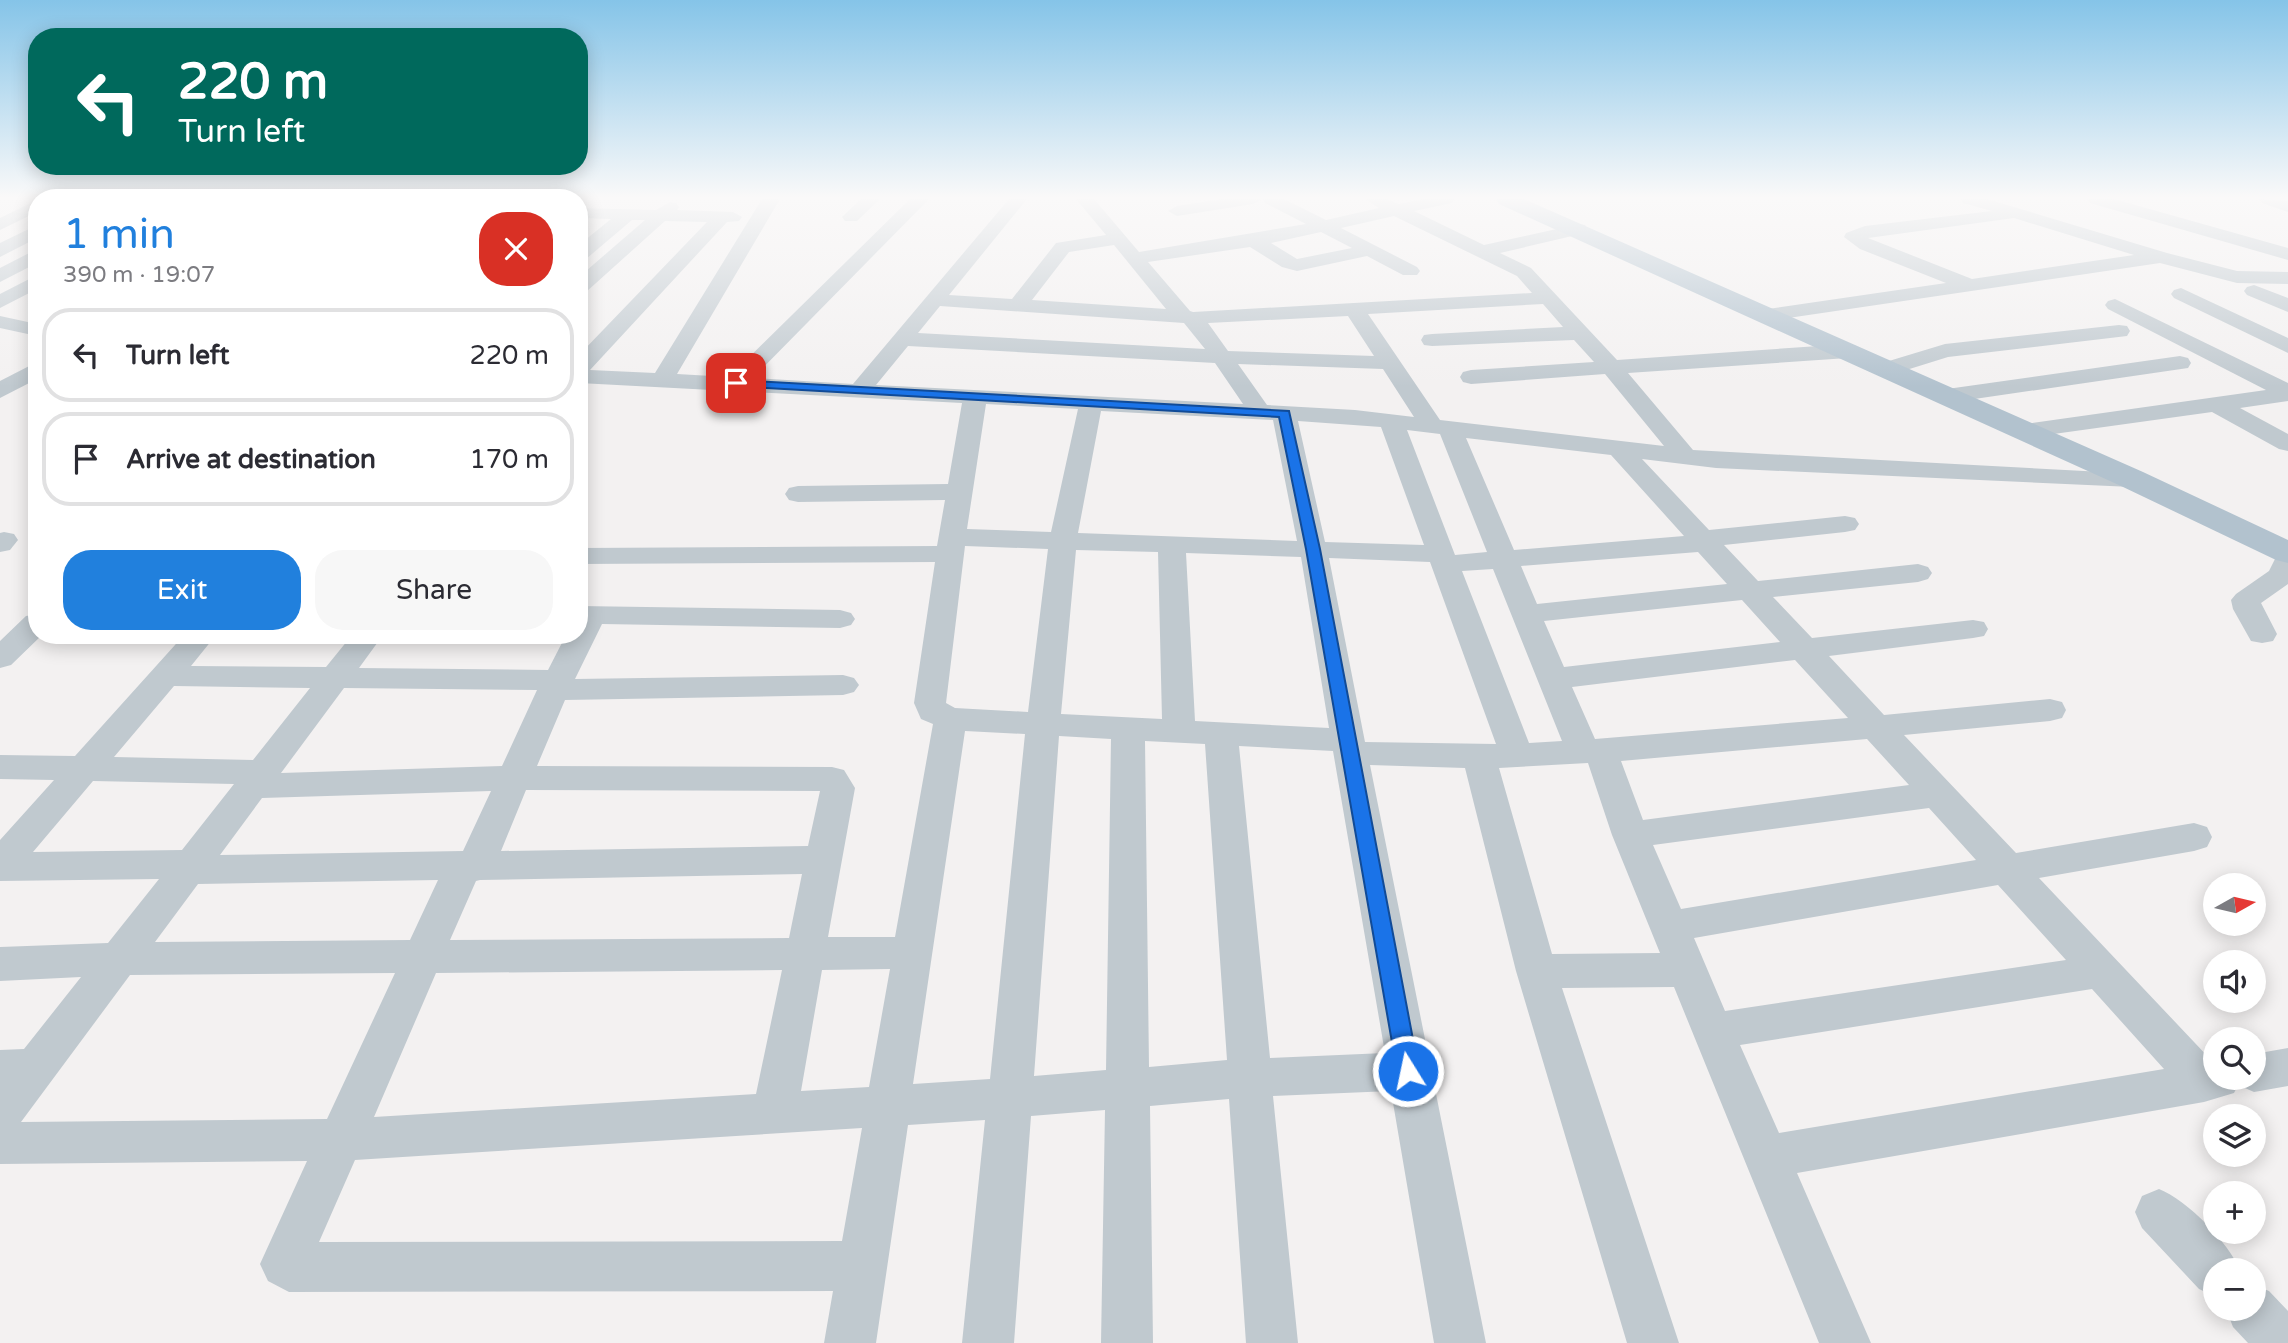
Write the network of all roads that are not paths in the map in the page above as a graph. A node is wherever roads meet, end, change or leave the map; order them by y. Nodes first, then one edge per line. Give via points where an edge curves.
1 (25, 262) edge
2 (609, 262) edge
3 (679, 262) edge
4 (733, 262) edge
5 (857, 262) edge
6 (967, 262) edge
7 (1051, 262) edge
8 (1058, 262) edge
9 (1138, 262) edge
10 (1287, 262) edge
11 (1313, 262) edge
12 (1393, 262) edge
13 (1504, 262) edge
14 (1650, 262) edge
15 (1910, 262) edge
16 (2128, 262) edge
17 (2178, 262) edge
18 (1410, 271) dead end
19 (0, 276) edge
20 (2288, 278) edge
21 (588, 280) edge
22 (1501, 283) dead end
23 (1969, 285) junction
24 (2255, 291) dead end
25 (1293, 292) dead end
26 (2181, 295) dead end
27 (28, 296) edge
28 (1196, 297) dead end
29 (1168, 298) junction
30 (1549, 298) junction
31 (936, 300) junction
32 (1018, 305) junction
33 (2115, 305) dead end
34 (2288, 306) edge
35 (1081, 309) junction
36 (1354, 309) junction
37 (28, 311) edge
38 (1768, 315) junction
39 (1188, 317) junction
40 (11, 325) edge
41 (2119, 331) dead end
42 (1580, 333) junction
43 (903, 339) junction
44 (1432, 340) dead end
45 (2288, 346) edge
46 (1848, 351) junction
47 (588, 358) edge
48 (1222, 358) junction
49 (1390, 363) junction
50 (2180, 363) dead end
51 (1610, 366) junction
52 (1887, 369) junction
53 (28, 374) edge
54 (588, 376) edge
55 (1471, 376) dead end
56 (662, 380) junction
57 (736, 383) junction
58 (0, 391) edge
59 (859, 391) junction
60 (2288, 393) edge
61 (1947, 396) junction
62 (975, 398) junction
63 (1091, 404) junction
64 (2216, 404) junction
65 (1272, 413) junction
66 (1391, 421) junction
67 (1441, 427) junction
68 (2025, 430) junction
69 (2288, 444) edge
70 (1618, 448) junction
71 (1685, 456) junction
72 (2132, 479) junction
73 (959, 492) junction
74 (798, 494) dead end
75 (1845, 524) dead end
76 (1063, 541) junction
77 (1704, 541) junction
78 (1172, 544) junction
79 (951, 545) junction
80 (1313, 549) junction
81 (2288, 553) edge
82 (588, 556) edge
83 (1443, 559) junction
84 (2288, 559) edge
85 (1502, 560) junction
86 (1918, 573) dead end
87 (1749, 591) junction
88 (1525, 614) junction
89 (588, 615) edge
90 (840, 619) dead end
91 (1973, 629) dead end
92 (28, 632) edge
93 (2262, 634) dead end
94 (193, 644) edge
95 (361, 644) edge
96 (574, 644) edge
97 (1805, 650) junction
98 (0, 658) edge
99 (165, 676) junction
100 (335, 678) junction
101 (1551, 679) junction
102 (556, 685) junction
103 (843, 685) dead end
104 (2050, 710) dead end
105 (950, 719) junction
106 (1043, 724) junction
107 (1876, 727) junction
108 (1128, 729) junction
109 (1179, 731) junction
110 (1221, 734) junction
111 (1349, 747) junction
112 (1592, 752) junction
113 (1516, 754) junction
114 (1479, 757) junction
115 (0, 767) edge
116 (85, 768) junction
117 (513, 778) junction
118 (257, 779) junction
119 (1939, 794) junction
120 (1630, 835) junction
121 (2194, 838) dead end
122 (825, 860) junction
123 (0, 866) edge
124 (189, 867) junction
125 (469, 867) junction
126 (2008, 869) junction
127 (1669, 927) junction
128 (912, 953) junction
129 (807, 954) junction
130 (422, 957) junction
131 (118, 959) junction
132 (0, 964) edge
133 (1687, 970) junction
134 (1536, 971) junction
135 (2102, 971) junction
136 (1713, 1031) junction
137 (2288, 1067) edge
138 (18, 1069) edge
139 (2203, 1069) edge
140 (1408, 1071) junction
141 (2266, 1071) edge
142 (1250, 1078) junction
143 (2203, 1082) edge
144 (1126, 1089) junction
145 (1012, 1098) junction
146 (887, 1107) junction
147 (0, 1114) edge
148 (774, 1114) junction
149 (339, 1140) junction
150 (0, 1143) edge
151 (1767, 1157) junction
152 (2159, 1213) dead end
153 (2203, 1259) edge
154 (862, 1266) junction
155 (2262, 1321) edge
156 (850, 1343) edge
157 (988, 1343) edge
158 (1127, 1343) edge
159 (1272, 1343) edge
160 (1460, 1343) edge
161 (1653, 1343) edge
162 (1845, 1343) edge
163 (2283, 1343) edge

1 - 19 street
2 - 21 street
3 - 47 street
4 - 56 street
5 - 57 street
6 - 31 street
7 - 32 street
8 - 35 street
9 - 29 street
10 - 11 street
12 - 18 street
13 - 30 street via 1524,272
14 - 38 main road
15 - 23 street
16 - 23 street
17 - 20 street via 2237,277
22 - 25 street
23 - 38 street
24 - 34 street
26 - 45 street
27 - 40 street
28 - 29 street
29 - 39 street
30 - 36 street
30 - 42 street
31 - 32 street
31 - 43 street
32 - 35 street
33 - 60 street
35 - 39 street
36 - 39 street
36 - 49 street
37 - 40 street
38 - 46 main road
39 - 48 street
41 - 52 street via 1945,351
42 - 44 street
42 - 51 street
43 - 48 street
43 - 59 street
46 - 51 street
46 - 52 main road
48 - 49 street
48 - 65 street
49 - 67 street
50 - 61 street
51 - 55 street
51 - 71 street
52 - 61 main road
53 - 58 street
54 - 56 street
56 - 57 street
57 - 59 street
59 - 62 street
60 - 64 street
61 - 68 main road
62 - 63 street
62 - 73 street
63 - 65 street
63 - 76 street
64 - 68 street
64 - 69 street
65 - 66 street
65 - 80 street
66 - 67 street
66 - 83 street
67 - 70 street
67 - 85 street
68 - 72 main road
70 - 71 street
70 - 77 street
71 - 72 street
72 - 81 main road
73 - 74 street
73 - 79 street
75 - 77 street
76 - 78 street
76 - 79 street
76 - 106 street
77 - 85 street
77 - 87 street
78 - 80 street
78 - 109 street
79 - 82 street
79 - 105 street via 930,703 933,711
80 - 83 street
80 - 111 street
83 - 85 street
83 - 113 street
84 - 93 street via 2281,575 2246,600
85 - 88 street
86 - 87 street
87 - 88 street
87 - 97 street
88 - 101 street
89 - 90 street
91 - 97 street
92 - 98 street
94 - 99 street
95 - 100 street
96 - 102 street
97 - 101 street
97 - 107 street
99 - 100 street
99 - 116 street
100 - 102 street
100 - 118 street
101 - 112 street
102 - 103 street
102 - 117 street
104 - 107 street
105 - 106 street
105 - 128 street
106 - 108 street
106 - 145 street
107 - 112 street
107 - 119 street
108 - 109 street
108 - 144 street
109 - 110 street
110 - 111 street
110 - 142 street
111 - 114 street
111 - 140 street
112 - 113 street
112 - 120 street
113 - 114 street
114 - 134 street
115 - 116 street
116 - 118 street
116 - 123 street
117 - 118 street
117 - 122 street via 827,777 838,788
117 - 125 street
118 - 124 street
119 - 120 street
119 - 126 street
120 - 127 street
121 - 126 street
122 - 125 street
122 - 129 street
123 - 124 street
124 - 125 street
124 - 131 street
125 - 130 street
126 - 127 street
126 - 135 street
127 - 133 street
128 - 129 street
128 - 146 street
129 - 130 street
129 - 148 street
130 - 131 street
130 - 149 street
131 - 132 street
131 - 138 street
133 - 134 street
133 - 136 street
134 - 161 street
135 - 136 street
135 - 139 street
136 - 151 street
137 - 141 street
138 - 147 street
140 - 142 street
140 - 160 street
142 - 144 street
142 - 159 street
143 - 151 street
144 - 145 street
144 - 158 street
145 - 146 street
145 - 157 street
146 - 148 street
146 - 154 street
148 - 149 street
149 - 150 street
149 - 154 street via 288,1256 285,1264 289,1267
151 - 162 street
152 - 153 street
154 - 156 street
155 - 163 street

